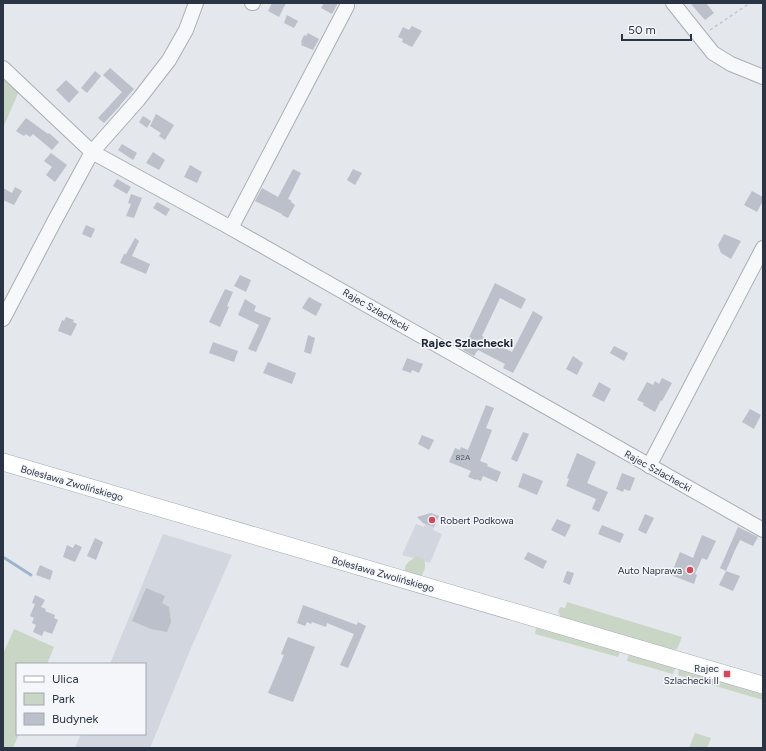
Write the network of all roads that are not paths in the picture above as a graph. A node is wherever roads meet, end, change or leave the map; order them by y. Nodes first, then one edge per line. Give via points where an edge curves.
1 (196, 3) edge
2 (673, 3) edge
3 (347, 6) dead end
4 (3, 68) edge
5 (763, 77) edge
6 (92, 152) junction
7 (231, 228) junction
8 (763, 248) edge
9 (3, 319) edge
10 (3, 462) edge
11 (649, 466) junction
12 (763, 530) edge
13 (763, 685) edge

1 - 6 street via 186,30 169,60
2 - 5 street via 713,52 730,64
3 - 7 street
4 - 6 street, Rajec Szlachecki
6 - 7 street, Rajec Szlachecki
6 - 9 street
7 - 11 street, Rajec Szlachecki
8 - 11 street
10 - 13 main road, Bolesława Zwolińskiego
11 - 12 street, Rajec Szlachecki

